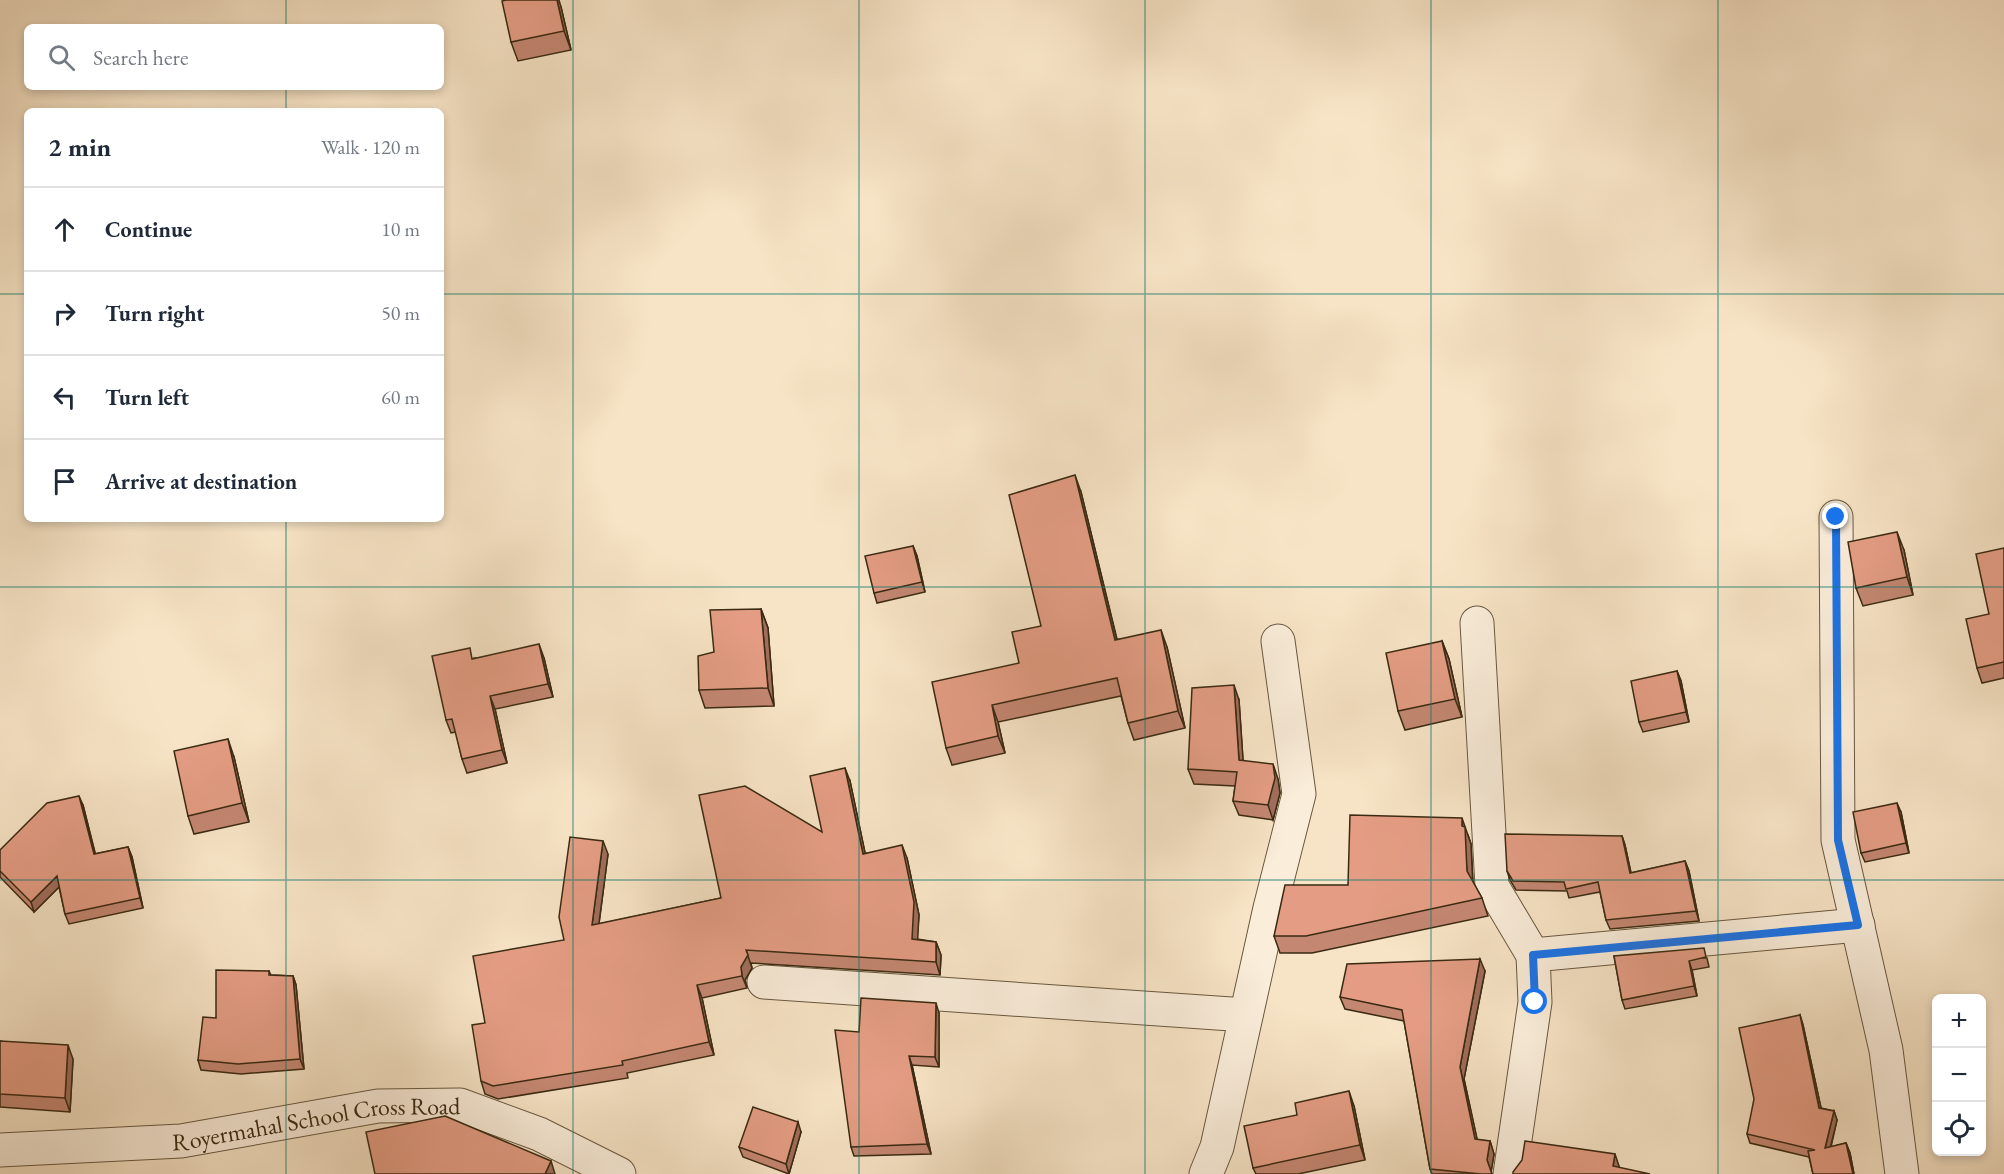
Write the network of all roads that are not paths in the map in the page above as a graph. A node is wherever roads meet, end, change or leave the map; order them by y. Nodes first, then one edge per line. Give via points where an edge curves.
1 (1836, 517) dead end
2 (1477, 623) dead end
3 (1278, 641) dead end
4 (1858, 925) junction
5 (1533, 955) junction
6 (764, 982) dead end
7 (1246, 1015) junction
8 (0, 1150) edge
9 (619, 1174) edge
10 (1206, 1174) edge
11 (1510, 1174) edge
12 (1902, 1174) edge

1 - 4 street via 1838,840
2 - 5 street via 1492,886
3 - 7 street via 1299,794
4 - 5 street
4 - 12 street via 1886,1050
5 - 11 street via 1535,1002
6 - 7 street
7 - 10 street via 1217,1147
8 - 9 street, Royermahal School Cross Road via 181,1141 378,1106 460,1105 539,1134

